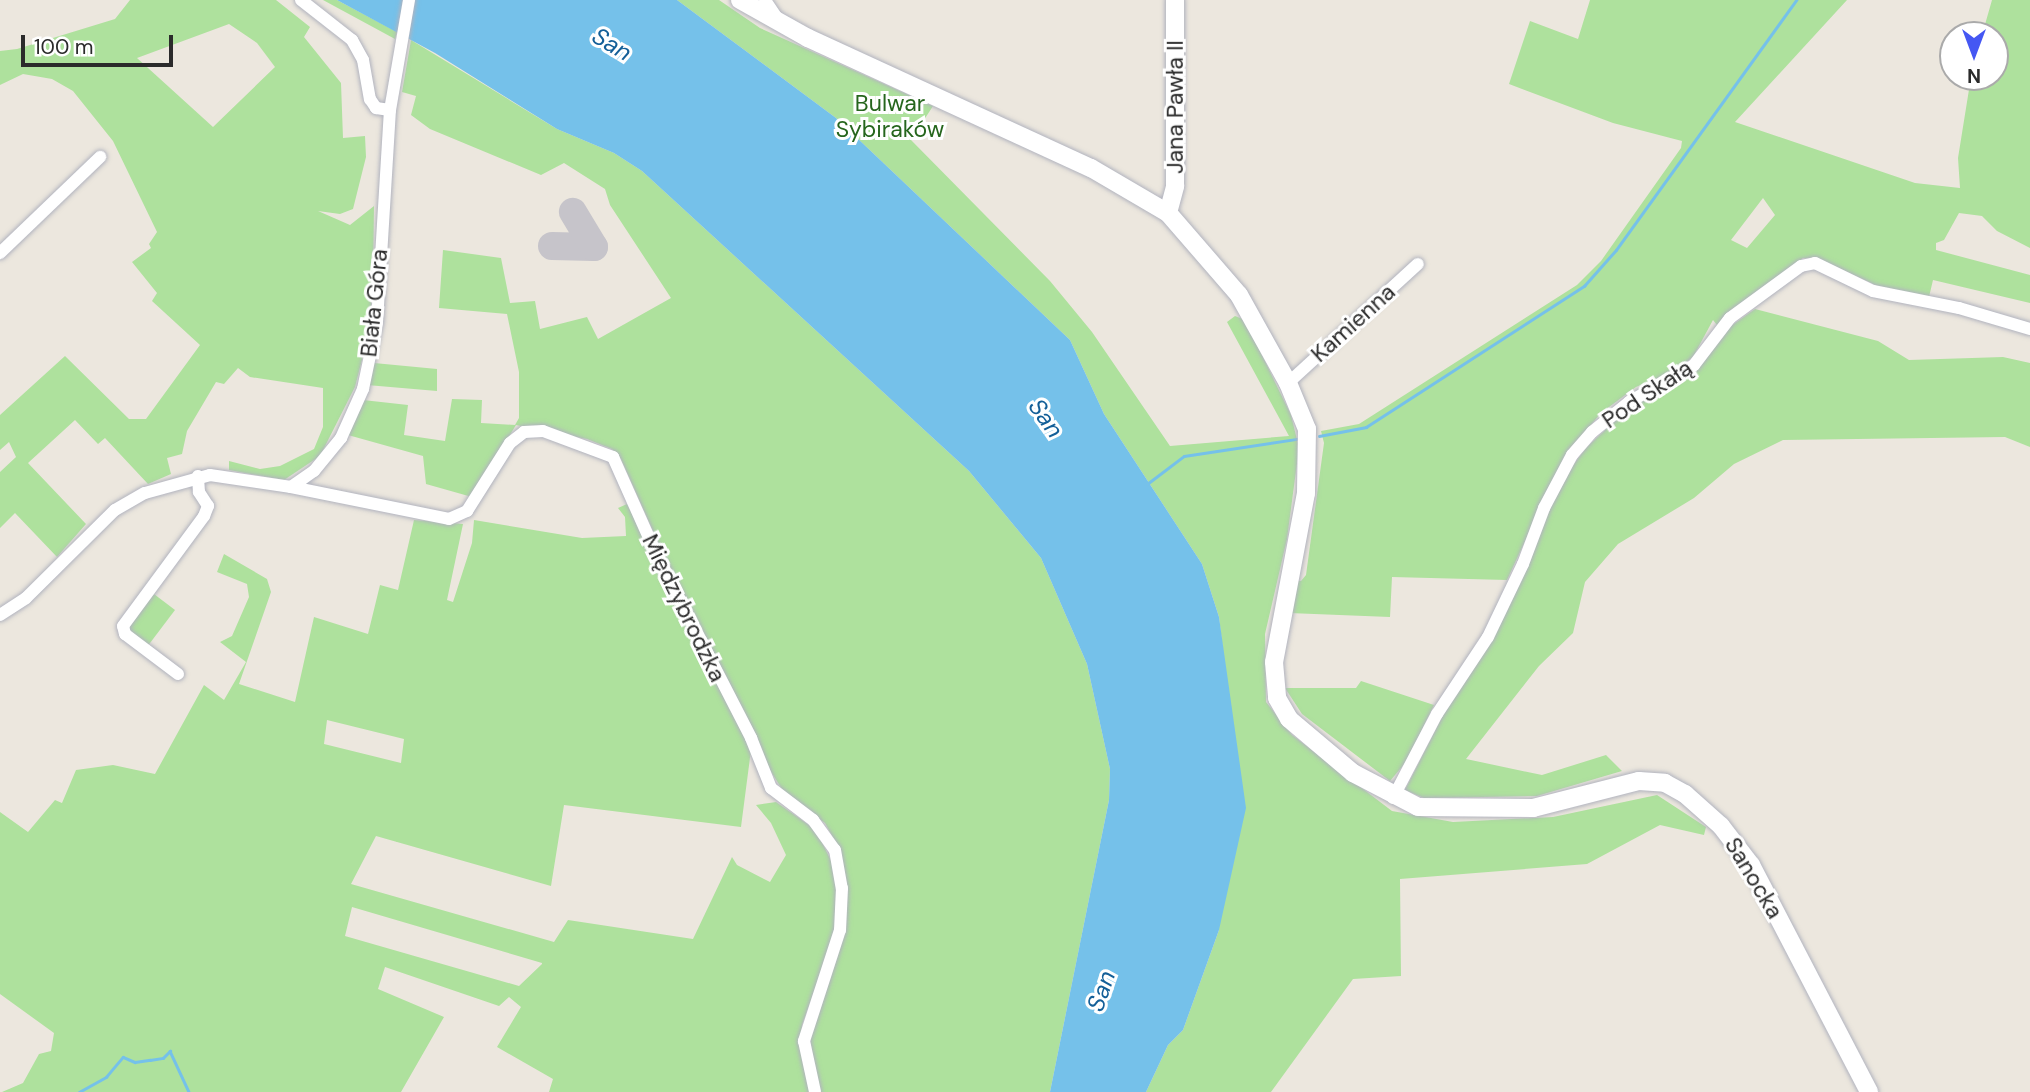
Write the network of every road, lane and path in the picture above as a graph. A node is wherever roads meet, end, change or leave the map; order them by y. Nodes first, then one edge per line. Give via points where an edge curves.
1 (301, 0) edge
2 (409, 0) edge
3 (740, 0) edge
4 (765, 0) edge
5 (1175, 0) edge
6 (780, 24) junction
7 (390, 110) junction
8 (100, 157) dead end
9 (1168, 213) junction
10 (0, 253) edge
11 (1418, 264) dead end
12 (2030, 329) edge
13 (1288, 383) junction
14 (198, 476) junction
15 (291, 487) junction
16 (0, 615) edge
17 (178, 674) dead end
18 (1394, 798) junction
19 (815, 1092) edge
20 (1869, 1092) edge

1 - 7 street via 352,40 363,60 370,99 376,108
2 - 7 street, Biała Góra
3 - 6 street
4 - 6 street
5 - 9 street, Jana Pawła II via 1175,186
6 - 9 street via 1032,139 1135,191
7 - 15 street, Biała Góra via 377,322 363,389 328,457
8 - 10 street
9 - 13 street via 1240,295
11 - 13 street, Kamienna
12 - 18 street, Pod Skałą via 1959,308 1873,291 1815,263 1801,266 1725,323 1694,365 1629,402 1572,455 1488,637 1437,714
13 - 18 street via 1307,429 1309,467 1278,623 1277,698 1289,719 1320,746
14 - 15 street via 224,475 278,489
14 - 16 street via 145,493 115,510 26,598
14 - 17 street via 199,492 208,506 204,516 123,626 125,634
15 - 19 street, Międzybrodzka via 449,519 467,511 510,443 524,432 543,431 613,457 771,788 813,820 835,850 842,888 840,930 804,1041
18 - 20 street, Sanocka via 1440,810 1533,808 1648,780 1685,794 1721,826 1751,865

